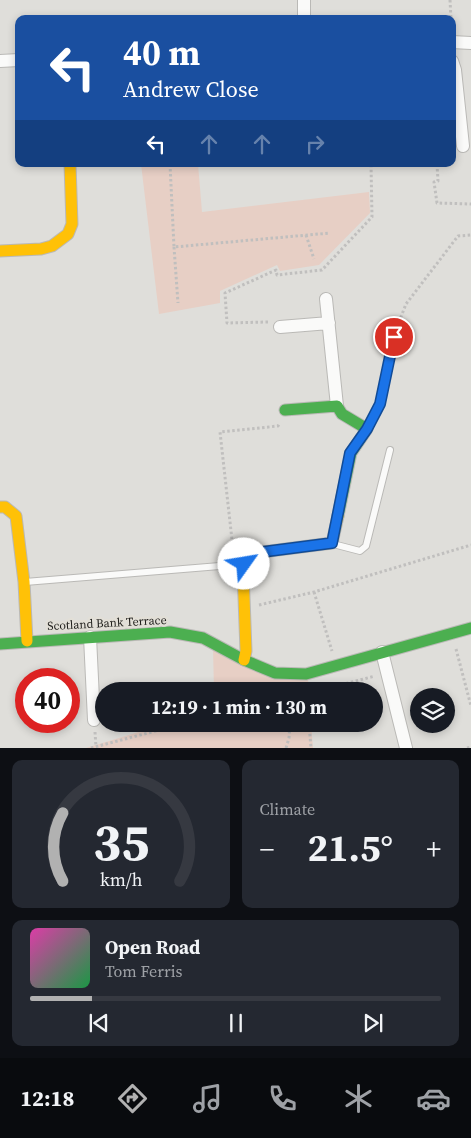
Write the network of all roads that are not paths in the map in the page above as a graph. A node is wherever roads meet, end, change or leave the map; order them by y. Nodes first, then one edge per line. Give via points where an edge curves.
1 (304, 0) edge
2 (304, 15) edge
3 (456, 42) edge
4 (471, 43) edge
5 (15, 60) edge
6 (0, 61) edge
7 (456, 80) edge
8 (463, 146) dead end
9 (70, 167) edge
10 (0, 251) edge
11 (326, 298) dead end
12 (329, 323) junction
13 (280, 327) road end
14 (394, 337) road end
15 (337, 406) junction
16 (284, 410) road end
17 (367, 429) junction
18 (390, 450) dead end
19 (0, 506) edge
20 (332, 543) junction
21 (239, 564) junction
22 (24, 582) junction
23 (471, 628) edge
24 (90, 637) junction
25 (27, 641) junction
26 (0, 644) edge
27 (382, 652) junction
28 (244, 660) junction
29 (94, 720) dead end
30 (406, 748) edge

1 - 2 street
3 - 4 street
5 - 6 street
7 - 8 street
9 - 10 street via 72,224 68,234 52,246 41,249
11 - 12 street
12 - 13 street
12 - 15 street
14 - 17 lane via 380,404
15 - 16 street
15 - 17 street via 342,414
17 - 20 street via 350,453
18 - 20 lane via 366,546 360,551
19 - 22 street via 16,516
20 - 21 street via 254,553
21 - 22 lane
21 - 28 street via 244,608
22 - 25 street
23 - 27 street, Scotland Bank Terrace
24 - 25 street, Scotland Bank Terrace
24 - 28 street, Scotland Bank Terrace via 170,632 203,638
24 - 29 street
25 - 26 street, Scotland Bank Terrace
27 - 28 street, Scotland Bank Terrace via 306,674 275,673
27 - 30 street

